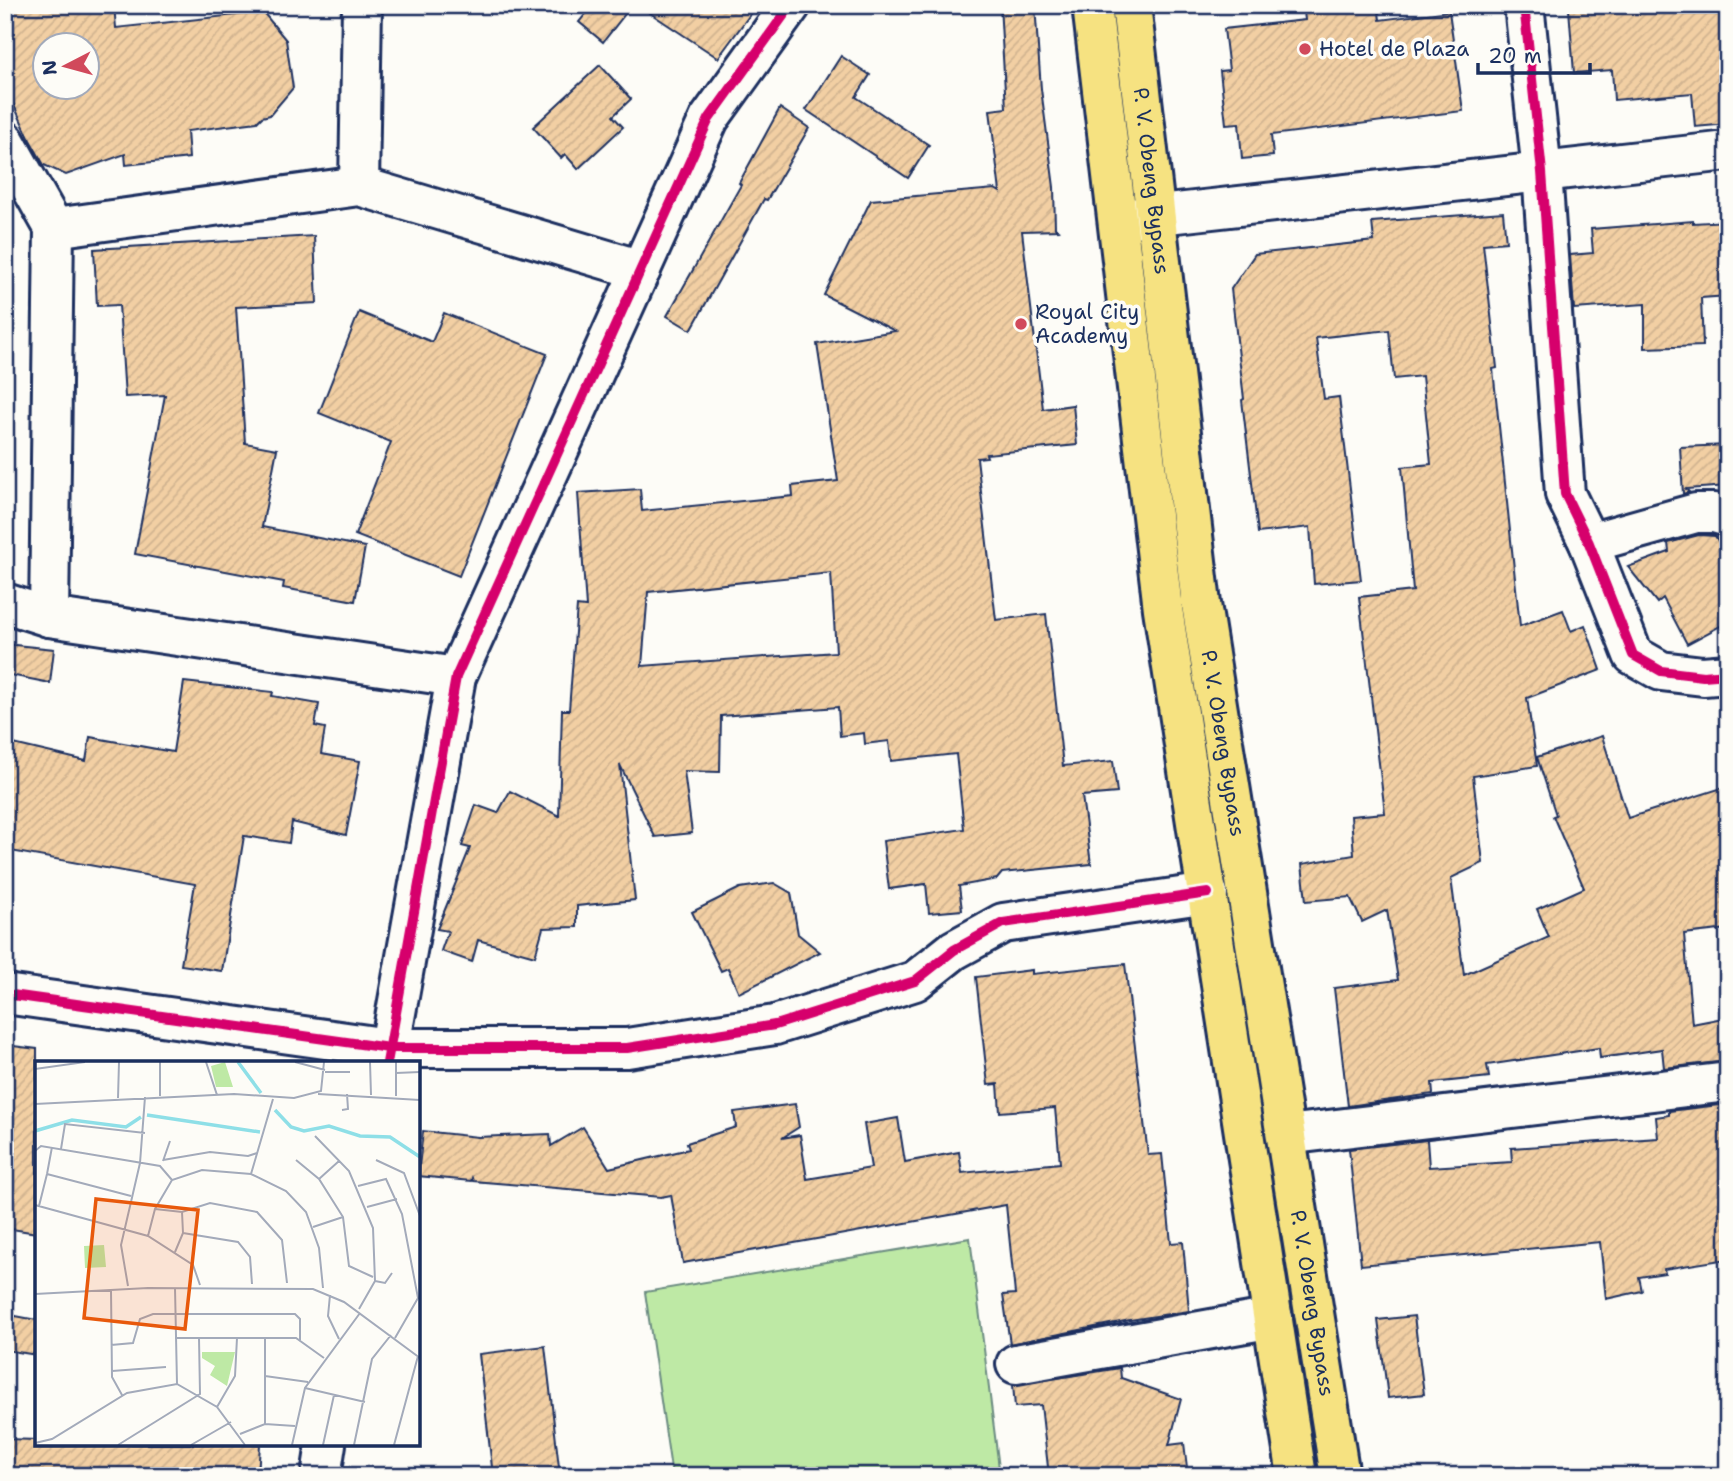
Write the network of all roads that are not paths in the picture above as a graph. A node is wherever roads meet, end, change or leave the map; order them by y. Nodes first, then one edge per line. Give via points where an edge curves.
1 (362, 5) edge
2 (791, 5) edge
3 (1092, 5) edge
4 (1131, 5) edge
5 (1524, 5) edge
6 (5, 141) edge
7 (1728, 152) edge
8 (1542, 172) junction
9 (359, 186) junction
10 (1156, 215) junction
11 (1117, 220) junction
12 (54, 228) junction
13 (641, 270) junction
14 (1728, 517) edge
15 (1589, 543) junction
16 (5, 603) edge
17 (49, 617) junction
18 (1728, 674) edge
19 (456, 677) junction
20 (1208, 893) junction
21 (5, 994) edge
22 (388, 1055) edge
23 (1728, 1082) edge
24 (1286, 1135) junction
25 (1273, 1318) junction
26 (1016, 1364) dead end
27 (326, 1446) edge
28 (321, 1476) edge
29 (1297, 1476) edge
30 (1340, 1476) edge

1 - 9 street
2 - 13 street via 709,120
3 - 11 highway, P. V. Obeng Bypass
4 - 10 highway, P. V. Obeng Bypass
5 - 8 street
6 - 12 street
7 - 8 street
8 - 10 street
8 - 15 street via 1566,494
9 - 12 street
9 - 13 street
10 - 11 street
10 - 24 highway, P. V. Obeng Bypass via 1201,604
11 - 20 highway, P. V. Obeng Bypass via 1163,609
12 - 17 street
13 - 19 street
14 - 15 street via 1696,513
15 - 18 street via 1633,655 1661,671
16 - 17 street
17 - 19 street
19 - 22 street
20 - 22 street via 1003,923 954,950 915,981 775,1025 626,1048
20 - 25 highway, P. V. Obeng Bypass
21 - 22 street
23 - 24 street
24 - 30 highway, P. V. Obeng Bypass
25 - 26 street
25 - 29 highway, P. V. Obeng Bypass
27 - 28 street

